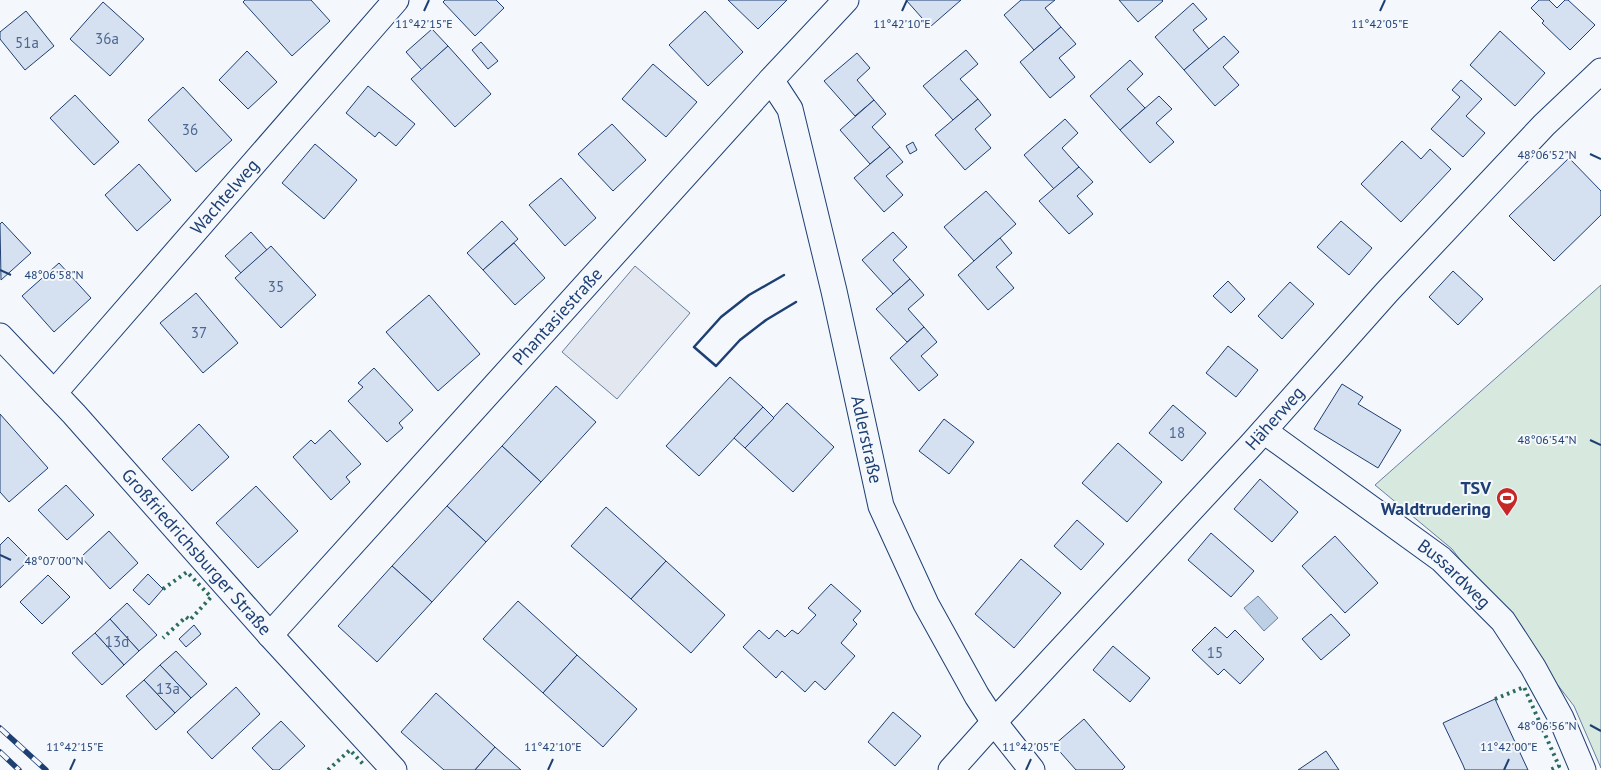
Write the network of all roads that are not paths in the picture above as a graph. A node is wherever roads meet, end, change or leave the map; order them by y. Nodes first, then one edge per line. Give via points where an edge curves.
1 (396, 0) edge
2 (846, 0) edge
3 (1601, 71) edge
4 (771, 80) junction
5 (0, 336) edge
6 (54, 393) junction
7 (1264, 431) junction
8 (270, 635) junction
9 (994, 722) junction
10 (394, 770) edge
11 (951, 770) edge
12 (1032, 770) edge
13 (1583, 770) edge

1 - 6 street, Wachtelweg
2 - 4 street, Phantasiestraße
3 - 7 street, Häherweg via 1544,125 1387,292
4 - 8 street, Phantasiestraße
4 - 9 street, Adlerstraße via 790,109 881,506 926,604
5 - 6 street, Großfriedrichsburger Straße
6 - 8 street, Großfriedrichsburger Straße
7 - 9 street, Häherweg
7 - 13 street, Bussardweg via 1441,559 1503,621 1561,718
8 - 10 street, Großfriedrichsburger Straße
9 - 11 street, Häherweg
9 - 12 street, Adlerstraße

